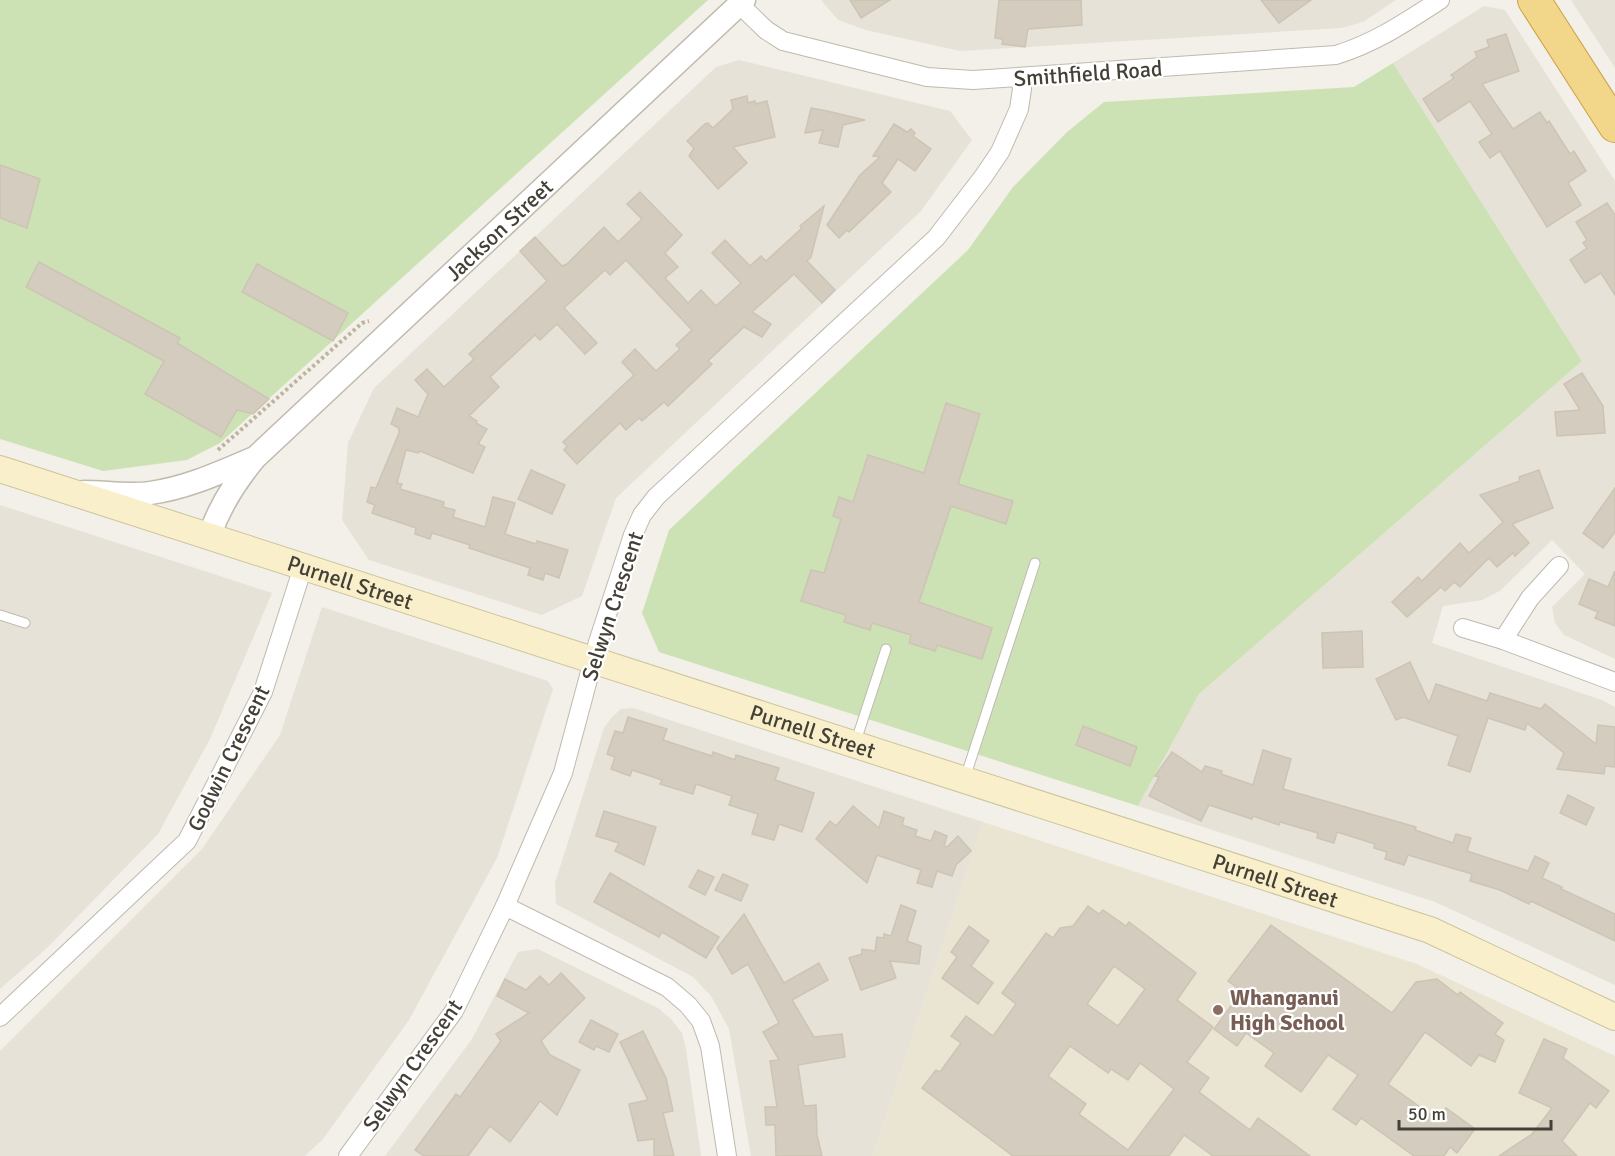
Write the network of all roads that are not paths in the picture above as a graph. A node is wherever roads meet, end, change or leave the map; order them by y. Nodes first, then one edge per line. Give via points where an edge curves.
1 (1440, 0) edge
2 (1534, 0) edge
3 (742, 2) edge
4 (1020, 77) junction
5 (1615, 126) edge
6 (255, 458) junction
7 (0, 470) edge
8 (68, 491) junction
9 (209, 537) junction
10 (1035, 563) dead end
11 (1559, 566) dead end
12 (303, 567) junction
13 (0, 615) edge
14 (25, 623) dead end
15 (1463, 628) dead end
16 (1503, 640) junction
17 (886, 650) dead end
18 (593, 661) junction
19 (1615, 682) edge
20 (855, 745) junction
21 (964, 781) junction
22 (505, 906) junction
23 (0, 1017) edge
24 (1615, 1017) edge
25 (348, 1156) edge
26 (727, 1156) edge

1 - 4 street, Smithfield Road via 1382,37 1336,55
2 - 5 highway
3 - 4 street, Smithfield Road via 766,30 783,41 927,77
3 - 6 street, Jackson Street
4 - 18 street, Selwyn Crescent via 1019,109 1000,152 936,238 656,497 642,515
6 - 8 street, Jackson Street via 209,477 148,494
6 - 9 street, Jackson Street via 237,479
7 - 8 main road, Purnell Street
8 - 9 main road, Purnell Street
9 - 12 main road, Purnell Street
10 - 21 lane
11 - 16 street via 1530,598
12 - 18 main road, Purnell Street
12 - 23 street, Godwin Crescent via 263,692 187,841
13 - 14 lane
15 - 16 street
16 - 19 street
17 - 20 lane
18 - 20 main road, Purnell Street
18 - 22 street, Selwyn Crescent via 563,773
20 - 21 main road, Purnell Street
21 - 24 main road, Purnell Street via 1430,930
22 - 25 street, Selwyn Crescent via 454,1011
22 - 26 street via 667,987 688,1005 701,1021 710,1046

